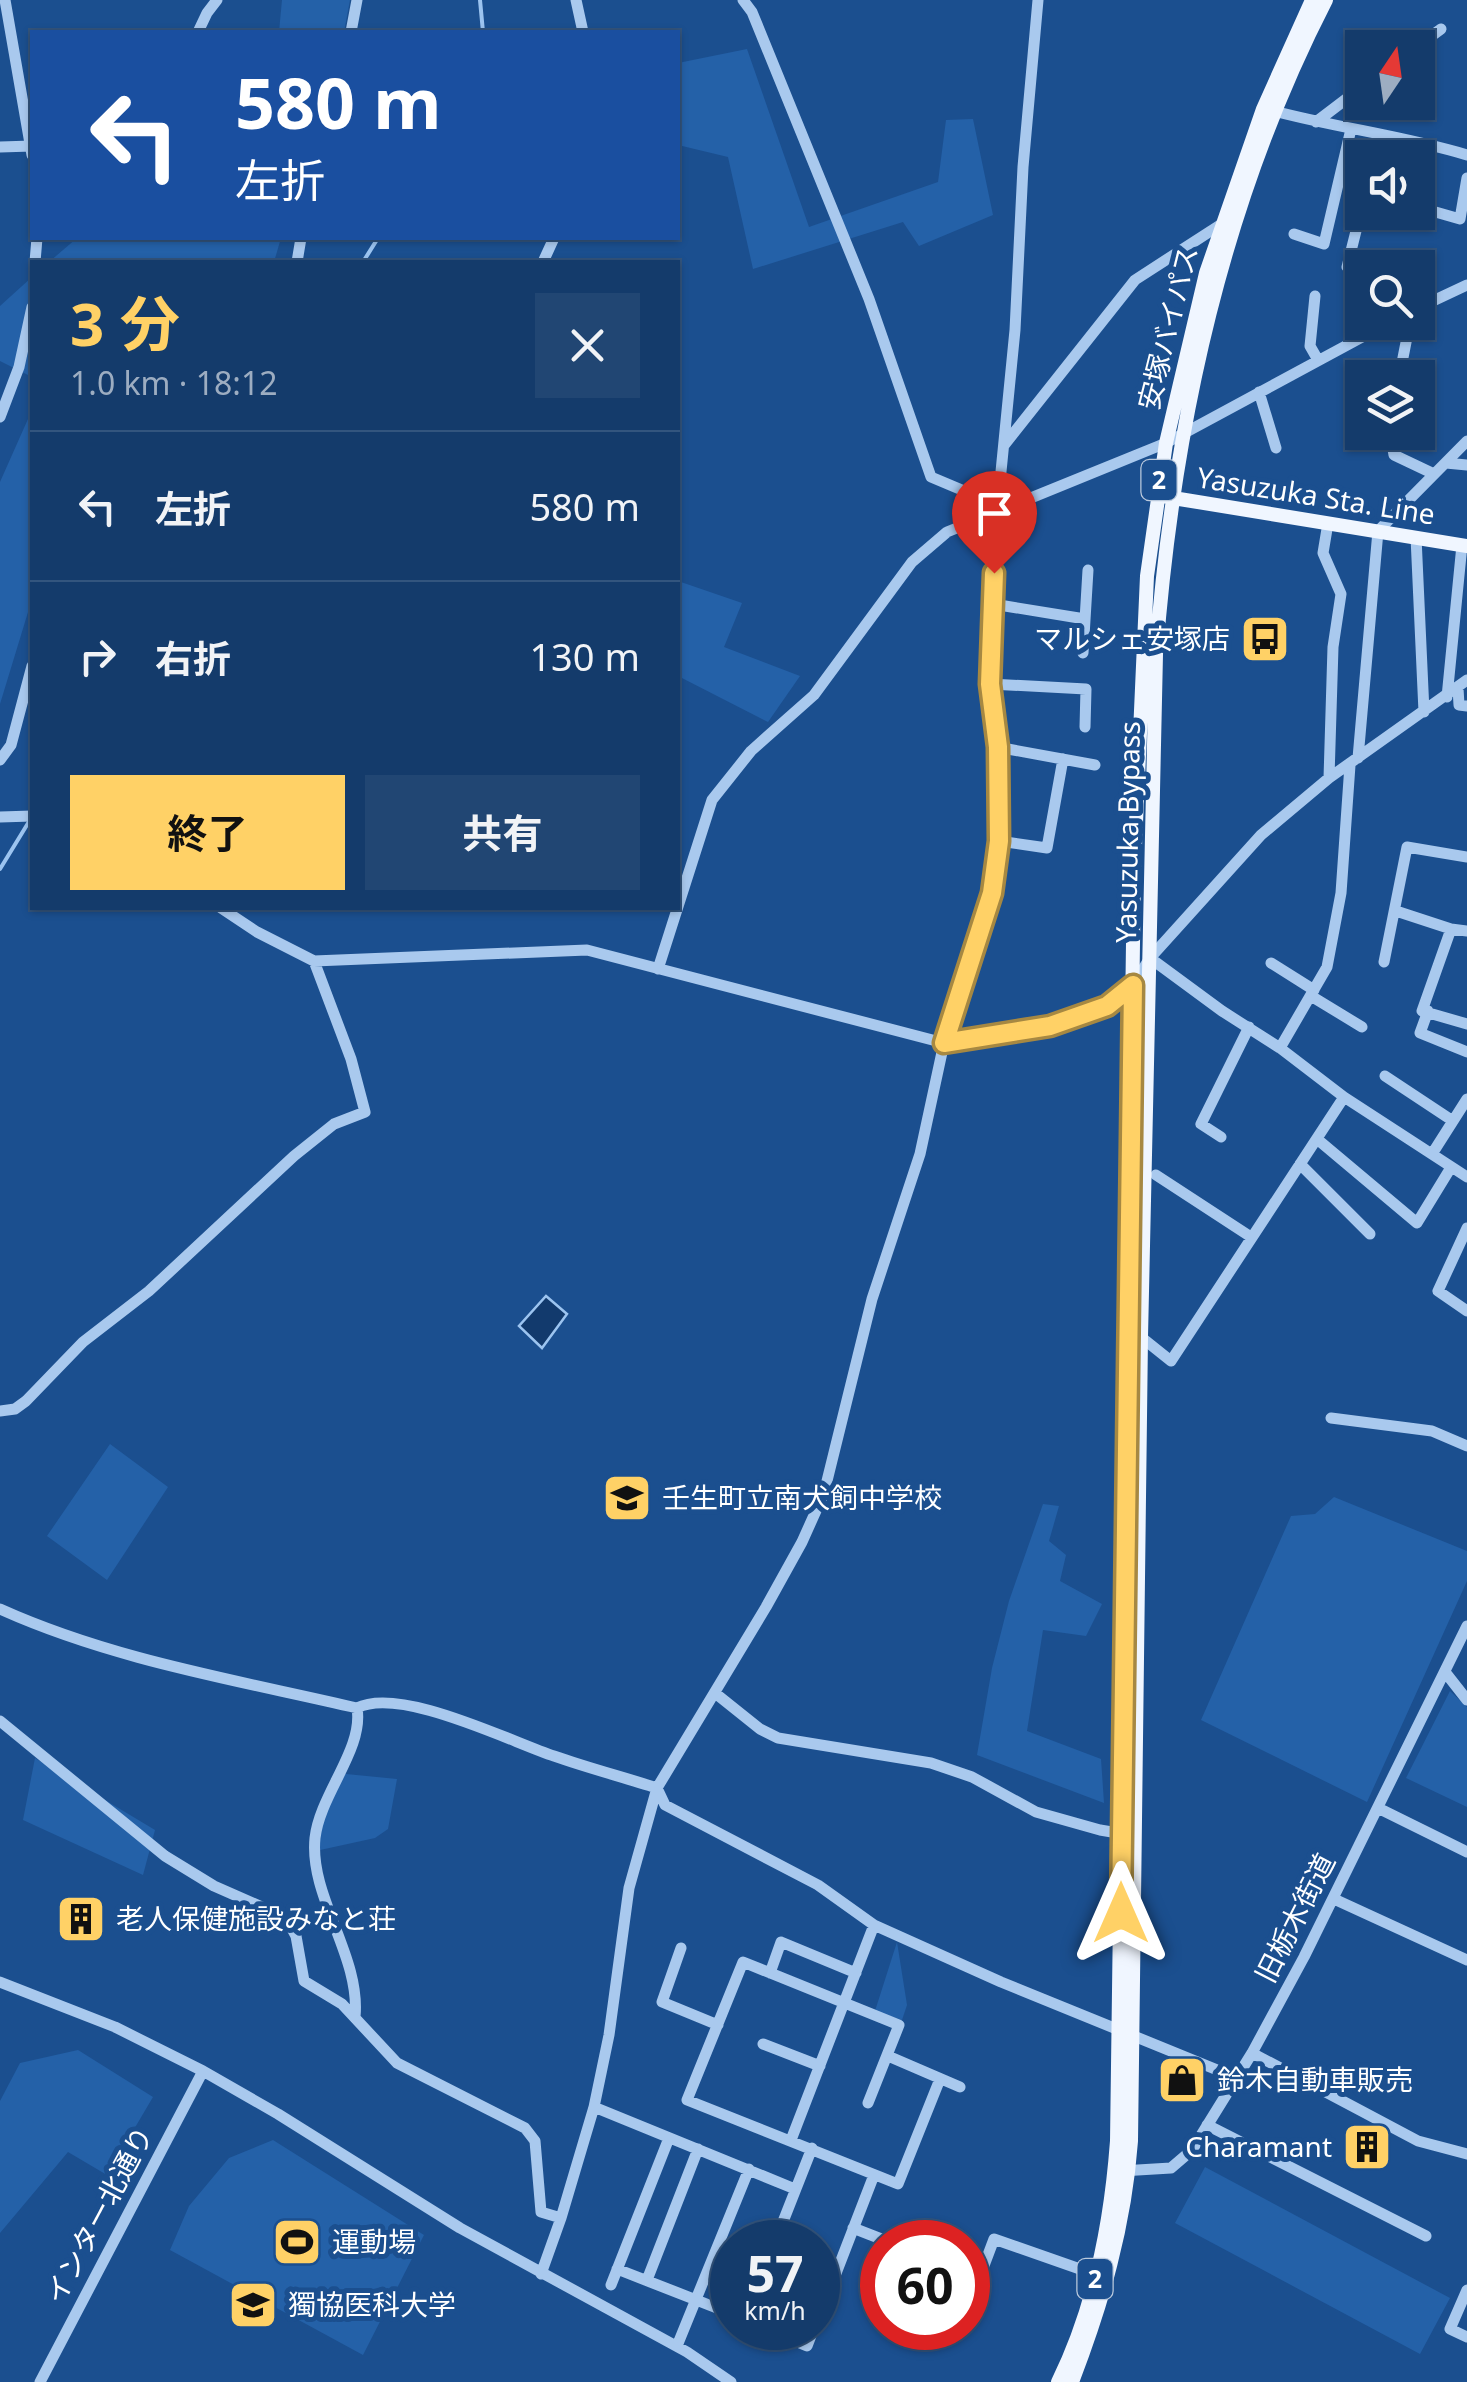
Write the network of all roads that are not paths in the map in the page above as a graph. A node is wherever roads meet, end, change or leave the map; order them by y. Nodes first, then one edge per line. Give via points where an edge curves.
1 (5, 0) edge
2 (218, 0) edge
3 (358, 0) edge
4 (576, 0) edge
5 (743, 0) edge
6 (1038, 0) edge
7 (1312, 0) edge
8 (1326, 0) edge
9 (1440, 28) dead end
10 (199, 30) edge
11 (351, 30) edge
12 (583, 30) edge
13 (1435, 32) edge
14 (1345, 99) edge
15 (1274, 110) junction
16 (1316, 122) junction
17 (1350, 129) junction
18 (1382, 135) junction
19 (30, 138) edge
20 (1381, 140) edge
21 (1408, 140) edge
22 (0, 146) edge
23 (1435, 146) edge
24 (30, 149) edge
25 (1467, 156) edge
26 (1467, 178) edge
27 (1435, 212) edge
28 (1220, 225) junction
29 (1294, 234) dead end
30 (1467, 285) edge
31 (1315, 296) dead end
32 (1435, 300) edge
33 (30, 316) edge
34 (1356, 340) edge
35 (1318, 360) junction
36 (1259, 392) junction
37 (0, 417) edge
38 (1185, 432) junction
39 (1467, 441) edge
40 (1166, 443) junction
41 (1004, 446) junction
42 (1276, 448) dead end
43 (1393, 450) edge
44 (1446, 463) junction
45 (1467, 466) edge
46 (1434, 474) junction
47 (1156, 495) junction
48 (1173, 498) junction
49 (997, 512) junction
50 (1328, 523) junction
51 (1378, 531) junction
52 (1416, 537) junction
53 (1464, 545) edge
54 (1088, 570) dead end
55 (993, 604) junction
56 (1085, 619) junction
57 (1083, 653) dead end
58 (30, 674) edge
59 (990, 684) junction
60 (1463, 684) edge
61 (1447, 696) junction
62 (1467, 706) edge
63 (1424, 712) junction
64 (1085, 727) dead end
65 (998, 747) junction
66 (1063, 758) junction
67 (0, 760) edge
68 (1354, 761) junction
69 (1095, 765) dead end
70 (1329, 778) junction
71 (30, 816) edge
72 (0, 817) edge
73 (999, 841) junction
74 (1467, 857) edge
75 (680, 900) edge
76 (224, 910) edge
77 (677, 910) edge
78 (1396, 911) junction
79 (1451, 929) junction
80 (1467, 930) edge
81 (1150, 958) junction
82 (314, 961) junction
83 (1384, 962) dead end
84 (1271, 963) dead end
85 (658, 969) junction
86 (1133, 985) junction
87 (1312, 993) junction
88 (1428, 1011) junction
89 (1467, 1024) edge
90 (1249, 1027) junction
91 (1362, 1027) dead end
92 (944, 1043) junction
93 (1280, 1048) junction
94 (1467, 1052) edge
95 (1384, 1076) dead end
96 (1344, 1097) junction
97 (1467, 1099) edge
98 (1453, 1121) junction
99 (1221, 1137) dead end
100 (1317, 1140) junction
101 (1432, 1154) junction
102 (1300, 1164) junction
103 (1450, 1168) junction
104 (1156, 1174) dead end
105 (1467, 1177) edge
106 (1467, 1228) edge
107 (1370, 1234) dead end
108 (1250, 1238) junction
109 (1467, 1311) edge
110 (1142, 1337) junction
111 (0, 1412) edge
112 (1330, 1418) dead end
113 (1467, 1446) edge
114 (0, 1609) edge
115 (1467, 1626) edge
116 (1445, 1672) junction
117 (715, 1694) junction
118 (1467, 1700) edge
119 (357, 1708) junction
120 (0, 1720) edge
121 (657, 1788) junction
122 (1378, 1808) junction
123 (1128, 1835) junction
124 (1467, 1852) edge
125 (1334, 1899) junction
126 (874, 1925) junction
127 (682, 1948) dead end
128 (1467, 1960) edge
129 (856, 1972) junction
130 (770, 1973) junction
131 (0, 1982) edge
132 (844, 2004) junction
133 (354, 2017) junction
134 (718, 2025) junction
135 (1127, 2032) junction
136 (763, 2044) dead end
137 (1252, 2053) junction
138 (888, 2056) junction
139 (820, 2066) junction
140 (202, 2071) junction
141 (940, 2078) junction
142 (1237, 2078) junction
143 (960, 2088) dead end
144 (868, 2103) dead end
145 (594, 2107) junction
146 (1207, 2125) junction
147 (669, 2138) junction
148 (791, 2140) junction
149 (812, 2148) junction
150 (698, 2149) junction
151 (1467, 2154) edge
152 (748, 2169) junction
153 (1122, 2171) junction
154 (874, 2175) junction
155 (796, 2189) junction
156 (561, 2218) junction
157 (784, 2220) edge
158 (853, 2228) junction
159 (860, 2231) edge
160 (1426, 2236) dead end
161 (990, 2246) edge
162 (840, 2262) edge
163 (618, 2270) junction
164 (540, 2274) junction
165 (1096, 2275) junction
166 (646, 2280) junction
167 (611, 2285) dead end
168 (1467, 2290) edge
169 (695, 2298) junction
170 (710, 2304) edge
171 (1467, 2338) edge
172 (677, 2346) junction
173 (40, 2382) edge
174 (731, 2382) edge
175 (1058, 2382) edge
176 (1072, 2382) edge

1 - 19 street
2 - 10 street
3 - 11 street
4 - 12 street
5 - 49 street via 862,280 931,478
6 - 41 street
7 - 28 main road, 安塚バイパス / 2 via 1262,108
8 - 15 main road, Yasuzuka Bypass / 2
9 - 13 street
14 - 16 street
15 - 16 street
15 - 38 main road, Yasuzuka Bypass / 2 via 1235,220
16 - 17 street
17 - 18 street
17 - 29 street via 1324,244
18 - 20 street
18 - 21 street
22 - 24 street
23 - 25 street
26 - 27 street via 1460,219
28 - 40 main road, 安塚バイパス / 2
28 - 41 street via 1136,280
30 - 32 street
31 - 35 street via 1310,346
33 - 37 street
34 - 35 street
35 - 36 street
36 - 38 street
36 - 42 street
38 - 40 street
38 - 48 main road, Yasuzuka Bypass / 2
39 - 44 street
40 - 47 main road, 安塚バイパス / 2
40 - 49 street
41 - 49 street
43 - 46 street
44 - 45 street
44 - 46 street
46 - 51 street
47 - 48 main road, Yasuzuka Sta. Line
47 - 86 main road, 安塚バイパス / 2 via 1142,655
48 - 50 main road, Yasuzuka Sta. Line
48 - 81 main road, Yasuzuka Bypass / 2 via 1156,654
49 - 55 street
49 - 75 street via 947,532 912,562 814,695 743,760 712,800
50 - 51 main road, Yasuzuka Sta. Line
50 - 70 street via 1323,553 1341,594
51 - 52 main road, Yasuzuka Sta. Line
51 - 68 street
52 - 53 main road, Yasuzuka Sta. Line
52 - 63 street
53 - 61 street
54 - 56 street
55 - 56 street
55 - 59 street
56 - 57 street
58 - 67 street via 11,745
59 - 64 street via 1086,689
59 - 65 street
60 - 61 street
60 - 62 street via 1459,705
61 - 63 street
63 - 68 street
65 - 66 street
65 - 73 street
66 - 69 street
66 - 73 street via 1048,848
68 - 70 street
68 - 87 street via 1328,968
70 - 81 street via 1262,835
71 - 72 street
73 - 92 street via 992,893
74 - 78 street via 1407,848
76 - 82 street
77 - 85 street
78 - 79 street
78 - 83 street
79 - 80 street
79 - 88 street via 1422,1010
81 - 86 street
81 - 90 street
81 - 110 main road, Yasuzuka Bypass / 2
82 - 85 street via 579,950
82 - 111 street via 365,1112 334,1124 294,1156 149,1291 82,1342 26,1401
84 - 87 street
85 - 92 street
86 - 92 street via 1107,1006 1050,1026
86 - 123 main road, Yasuzuka Bypass / 2
87 - 91 street
87 - 93 street
88 - 89 street
88 - 94 street via 1420,1034
90 - 93 street
90 - 99 street via 1201,1124
92 - 117 street via 920,1154 868,1313 824,1493
93 - 96 street
95 - 98 street
96 - 100 street
96 - 101 street
97 - 98 street
98 - 101 street
100 - 102 street
100 - 103 street via 1417,1223
101 - 103 street
102 - 107 street
102 - 108 street
103 - 105 street
104 - 108 street
106 - 109 street via 1438,1291
108 - 110 street via 1172,1361
110 - 123 main road, Yasuzuka Bypass / 2
112 - 113 street via 1432,1431
114 - 119 street via 122,1654
115 - 116 street, 旧栃木街道
116 - 118 street
116 - 122 street, 旧栃木街道
117 - 121 street
117 - 123 street via 778,1738 942,1766 1036,1812
119 - 121 street via 369,1702 440,1712
119 - 133 street via 360,1725 315,1839 355,1988
120 - 133 street via 165,1856 290,1925 304,1981
121 - 126 street via 665,1805 818,1885
121 - 145 street via 627,1899
122 - 124 street
122 - 125 street, 旧栃木街道
123 - 135 main road, Yasuzuka Bypass / 2
125 - 128 street
125 - 137 street, 旧栃木街道
126 - 129 street
126 - 135 street
127 - 134 street via 662,2002
129 - 130 street via 782,1942
129 - 132 street
130 - 132 street
130 - 134 street via 743,1962
131 - 140 street via 115,2027
132 - 138 street via 899,2026
132 - 139 street
133 - 156 street via 397,2063 531,2134 541,2212
134 - 148 street via 687,2100
135 - 142 street
135 - 153 main road, Yasuzuka Bypass / 2
136 - 139 street
137 - 142 street, 旧栃木街道
137 - 151 street via 1418,2141
138 - 141 street
138 - 144 street
139 - 148 street
140 - 164 street
140 - 173 street, インター北通り
141 - 143 street
141 - 154 street via 898,2184
142 - 146 street, 旧栃木街道
145 - 147 street
145 - 156 street
146 - 153 street, 旧栃木街道 via 1179,2164
146 - 160 street
147 - 150 street
147 - 163 street
148 - 149 street
149 - 154 street
149 - 155 street
150 - 152 street
150 - 166 street
152 - 155 street
152 - 169 street
153 - 165 main road, 2
153 - 176 main road, 2 via 1108,2278
154 - 158 street
155 - 157 street
156 - 164 street
158 - 159 street
158 - 162 street
161 - 165 street via 994,2239
163 - 166 street
163 - 167 street
164 - 172 street
165 - 175 main road, 2
166 - 169 street
168 - 171 street via 1450,2329
169 - 170 street
169 - 172 street
172 - 174 street

